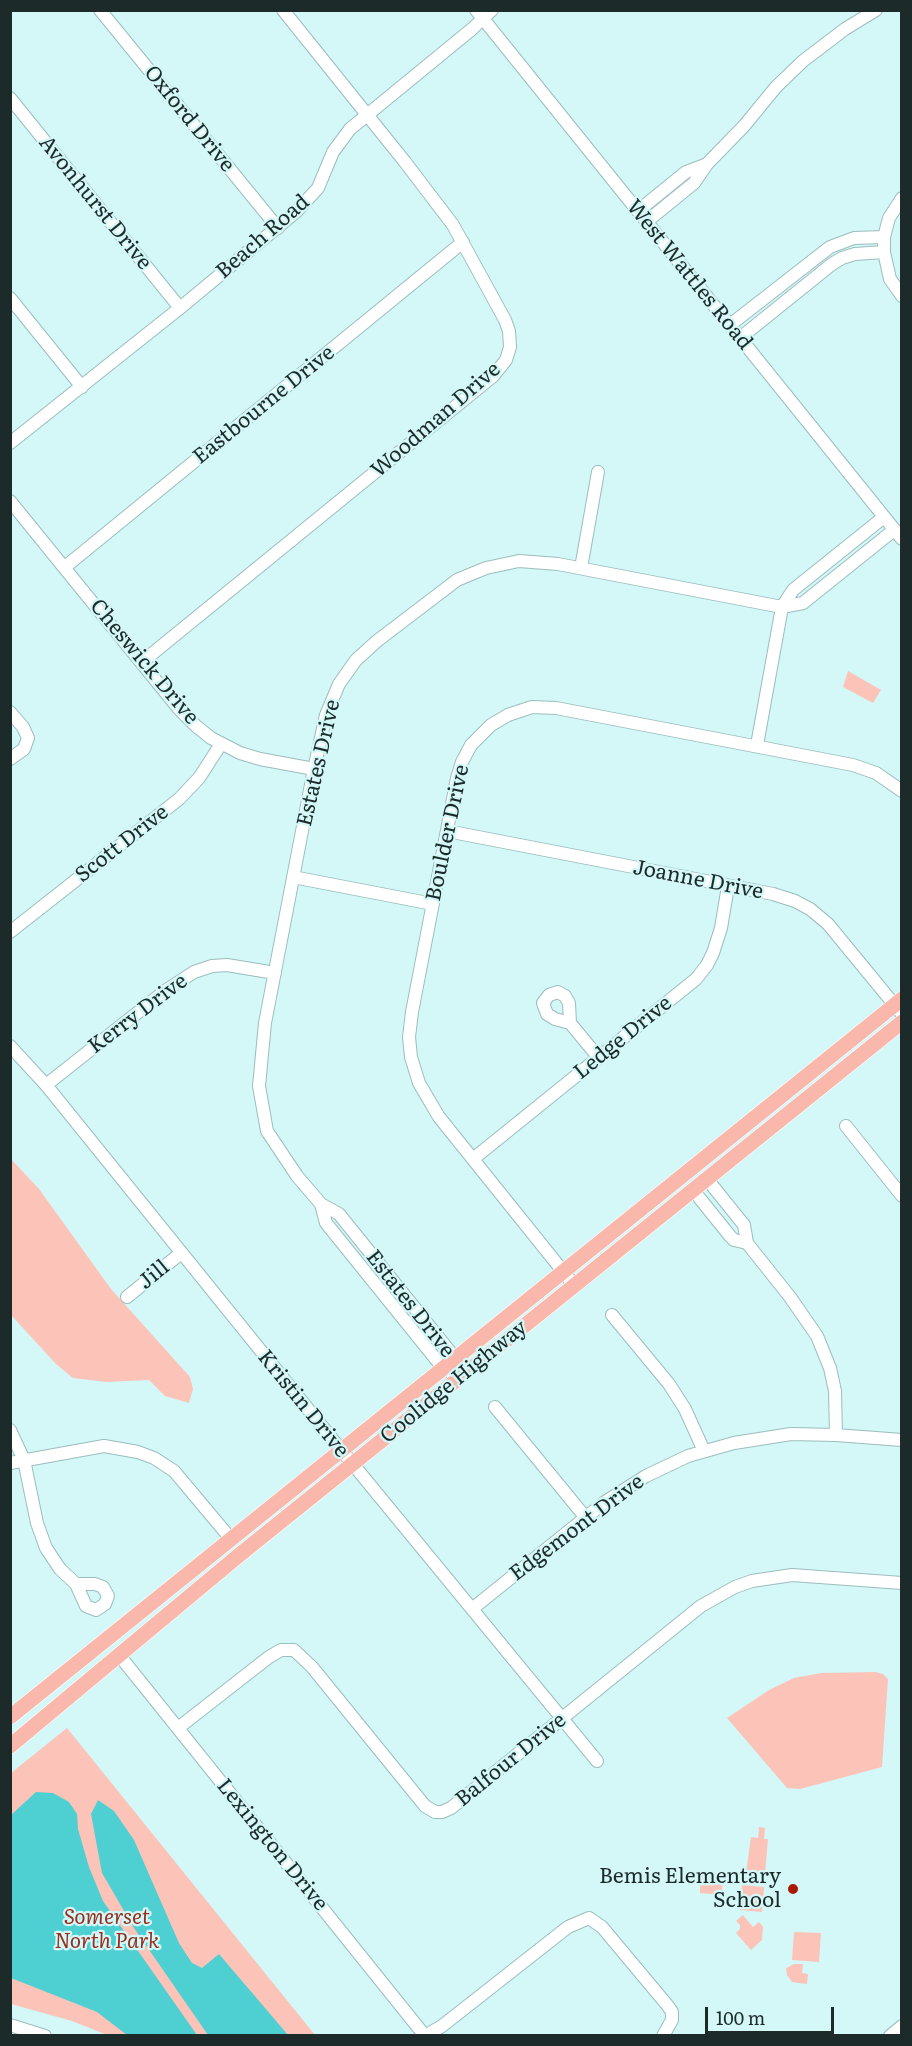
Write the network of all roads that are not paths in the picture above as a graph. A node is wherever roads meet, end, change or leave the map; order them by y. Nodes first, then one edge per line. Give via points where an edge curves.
1 (100, 10) edge
2 (283, 10) edge
3 (876, 10) edge
4 (484, 13) edge
5 (10, 98) edge
6 (367, 115) junction
7 (707, 164) junction
8 (902, 198) edge
9 (638, 211) junction
10 (646, 222) junction
11 (278, 228) junction
12 (884, 237) junction
13 (463, 242) junction
14 (884, 252) junction
15 (902, 296) edge
16 (10, 298) edge
17 (180, 308) junction
18 (730, 325) junction
19 (740, 338) junction
20 (82, 387) junction
21 (10, 443) edge
22 (598, 472) dead end
23 (10, 501) edge
24 (884, 517) junction
25 (898, 535) edge
26 (65, 567) junction
27 (582, 568) junction
28 (782, 607) junction
29 (142, 662) junction
30 (10, 712) edge
31 (221, 744) junction
32 (757, 745) junction
33 (10, 759) edge
34 (314, 769) junction
35 (902, 790) edge
36 (447, 831) junction
37 (293, 877) junction
38 (728, 886) junction
39 (433, 904) junction
40 (10, 932) edge
41 (275, 973) junction
42 (899, 1006) edge
43 (902, 1022) edge
44 (570, 1023) dead end
45 (10, 1046) edge
46 (599, 1058) junction
47 (46, 1085) junction
48 (846, 1126) dead end
49 (473, 1159) junction
50 (707, 1179) junction
51 (693, 1190) junction
52 (902, 1196) edge
53 (747, 1244) junction
54 (181, 1253) junction
55 (563, 1272) junction
56 (574, 1285) junction
57 (127, 1297) dead end
58 (612, 1315) dead end
59 (449, 1363) junction
60 (460, 1377) junction
61 (495, 1407) dead end
62 (10, 1430) edge
63 (836, 1435) junction
64 (902, 1440) edge
65 (341, 1450) junction
66 (704, 1451) junction
67 (24, 1460) junction
68 (10, 1463) edge
69 (352, 1464) junction
70 (585, 1518) junction
71 (231, 1539) junction
72 (238, 1556) junction
73 (902, 1583) edge
74 (76, 1584) dead end
75 (472, 1609) junction
76 (93, 1650) junction
77 (119, 1655) junction
78 (100, 1672) junction
79 (52, 1684) junction
80 (59, 1706) junction
81 (10, 1717) edge
82 (562, 1718) junction
83 (178, 1728) junction
84 (10, 1746) edge
85 (597, 1761) dead end
86 (10, 2025) edge
87 (902, 2026) edge
88 (45, 2036) edge
89 (425, 2036) edge
90 (663, 2036) edge
91 (890, 2036) edge

1 - 11 street, Oxford Drive
2 - 6 street, Woodman Drive
3 - 7 street via 802,61
4 - 6 street, Beach Road
4 - 9 street, West Wattles Road
5 - 17 street, Avonhurst Drive
6 - 11 street, Beach Road via 339,143 312,195
6 - 13 street, Woodman Drive via 442,208
7 - 9 street via 686,172
7 - 10 street via 694,183
8 - 12 street via 889,218
9 - 10 street, West Wattles Road
10 - 18 street, West Wattles Road
11 - 17 street, Beach Road
12 - 14 street
12 - 18 street via 854,238 830,247
13 - 26 street, Eastbourne Drive
13 - 29 street, Woodman Drive via 509,332 510,347 501,367
14 - 15 street via 890,279
14 - 19 street via 842,258
16 - 20 street
17 - 20 street, Beach Road
18 - 19 street, West Wattles Road
19 - 24 street, West Wattles Road
20 - 21 street, Beach Road
22 - 27 street
23 - 26 street, Cheswick Drive
24 - 25 street, West Wattles Road
24 - 28 street via 793,590
25 - 28 street, Estates Drive via 803,603
26 - 29 street, Cheswick Drive
27 - 28 street, Estates Drive
27 - 34 street, Estates Drive via 508,562 467,575 444,589 377,641 350,668 326,715
28 - 32 street
29 - 31 street, Cheswick Drive via 188,717
30 - 33 street via 26,732 28,741
31 - 34 street, Cheswick Drive via 249,756
31 - 40 street, Scott Drive via 199,778 179,799
32 - 35 street, Boulder Drive via 865,768
32 - 36 street, Boulder Drive via 556,708 523,709 491,725 471,745 459,771
34 - 37 street, Estates Drive
36 - 38 street, Joanne Drive
36 - 39 street, Boulder Drive
37 - 39 street
37 - 41 street, Estates Drive
38 - 42 street, Joanne Drive via 783,897 810,909 828,924
38 - 46 street, Ledge Drive via 717,943 702,972
39 - 49 street, Boulder Drive via 412,1012 411,1057 429,1103
41 - 47 street, Kerry Drive via 227,964 194,972
41 - 59 street, Estates Drive via 259,1086 267,1131 297,1176 321,1204 339,1215
42 - 55 main road, Coolidge Highway
43 - 50 main road, Coolidge Highway
44 - 46 street
45 - 47 street, Kristin Drive
46 - 49 street, Ledge Drive
47 - 54 street, Kristin Drive
48 - 52 street
49 - 55 street, Boulder Drive
50 - 51 main road, Coolidge Highway
50 - 53 street via 744,1225
51 - 53 street via 730,1236
51 - 56 main road, Coolidge Highway
53 - 63 street via 817,1336 835,1391
54 - 57 street, Jill
54 - 65 street, Kristin Drive
55 - 56 street, Boulder Drive
55 - 59 main road, Coolidge Highway
56 - 60 main road, Coolidge Highway
58 - 66 street via 669,1384
59 - 60 street, Estates Drive
59 - 65 main road, Coolidge Highway
60 - 69 main road, Coolidge Highway
61 - 70 street
62 - 67 street
63 - 64 street, Edgemont Drive
63 - 66 street, Edgemont Drive via 773,1436
65 - 69 street, Kristin Drive
65 - 71 main road, Coolidge Highway
66 - 70 street, Edgemont Drive via 646,1476
67 - 68 street
67 - 71 street via 104,1446 154,1458 174,1471
67 - 74 street via 42,1540 60,1569
69 - 72 main road, Coolidge Highway
69 - 75 street, Kristin Drive
70 - 75 street, Edgemont Drive
71 - 72 main road via 239,1547
71 - 76 main road, Coolidge Highway
72 - 77 main road, Coolidge Highway
73 - 82 street, Balfour Drive via 792,1575 735,1587 701,1606
75 - 82 street, Kristin Drive
76 - 78 main road via 90,1659
76 - 79 main road, Coolidge Highway
77 - 78 main road, Coolidge Highway
77 - 83 street, Lexington Drive
78 - 80 main road, Coolidge Highway
79 - 80 main road via 62,1693
79 - 81 main road, Coolidge Highway
80 - 84 main road, Coolidge Highway
82 - 83 street, Balfour Drive via 451,1809 442,1812 425,1806 294,1650 281,1650 268,1657
82 - 85 street, Kristin Drive
83 - 89 street, Lexington Drive
86 - 88 street
87 - 91 street
89 - 90 street via 568,1927 589,1918 602,1927 672,2012

